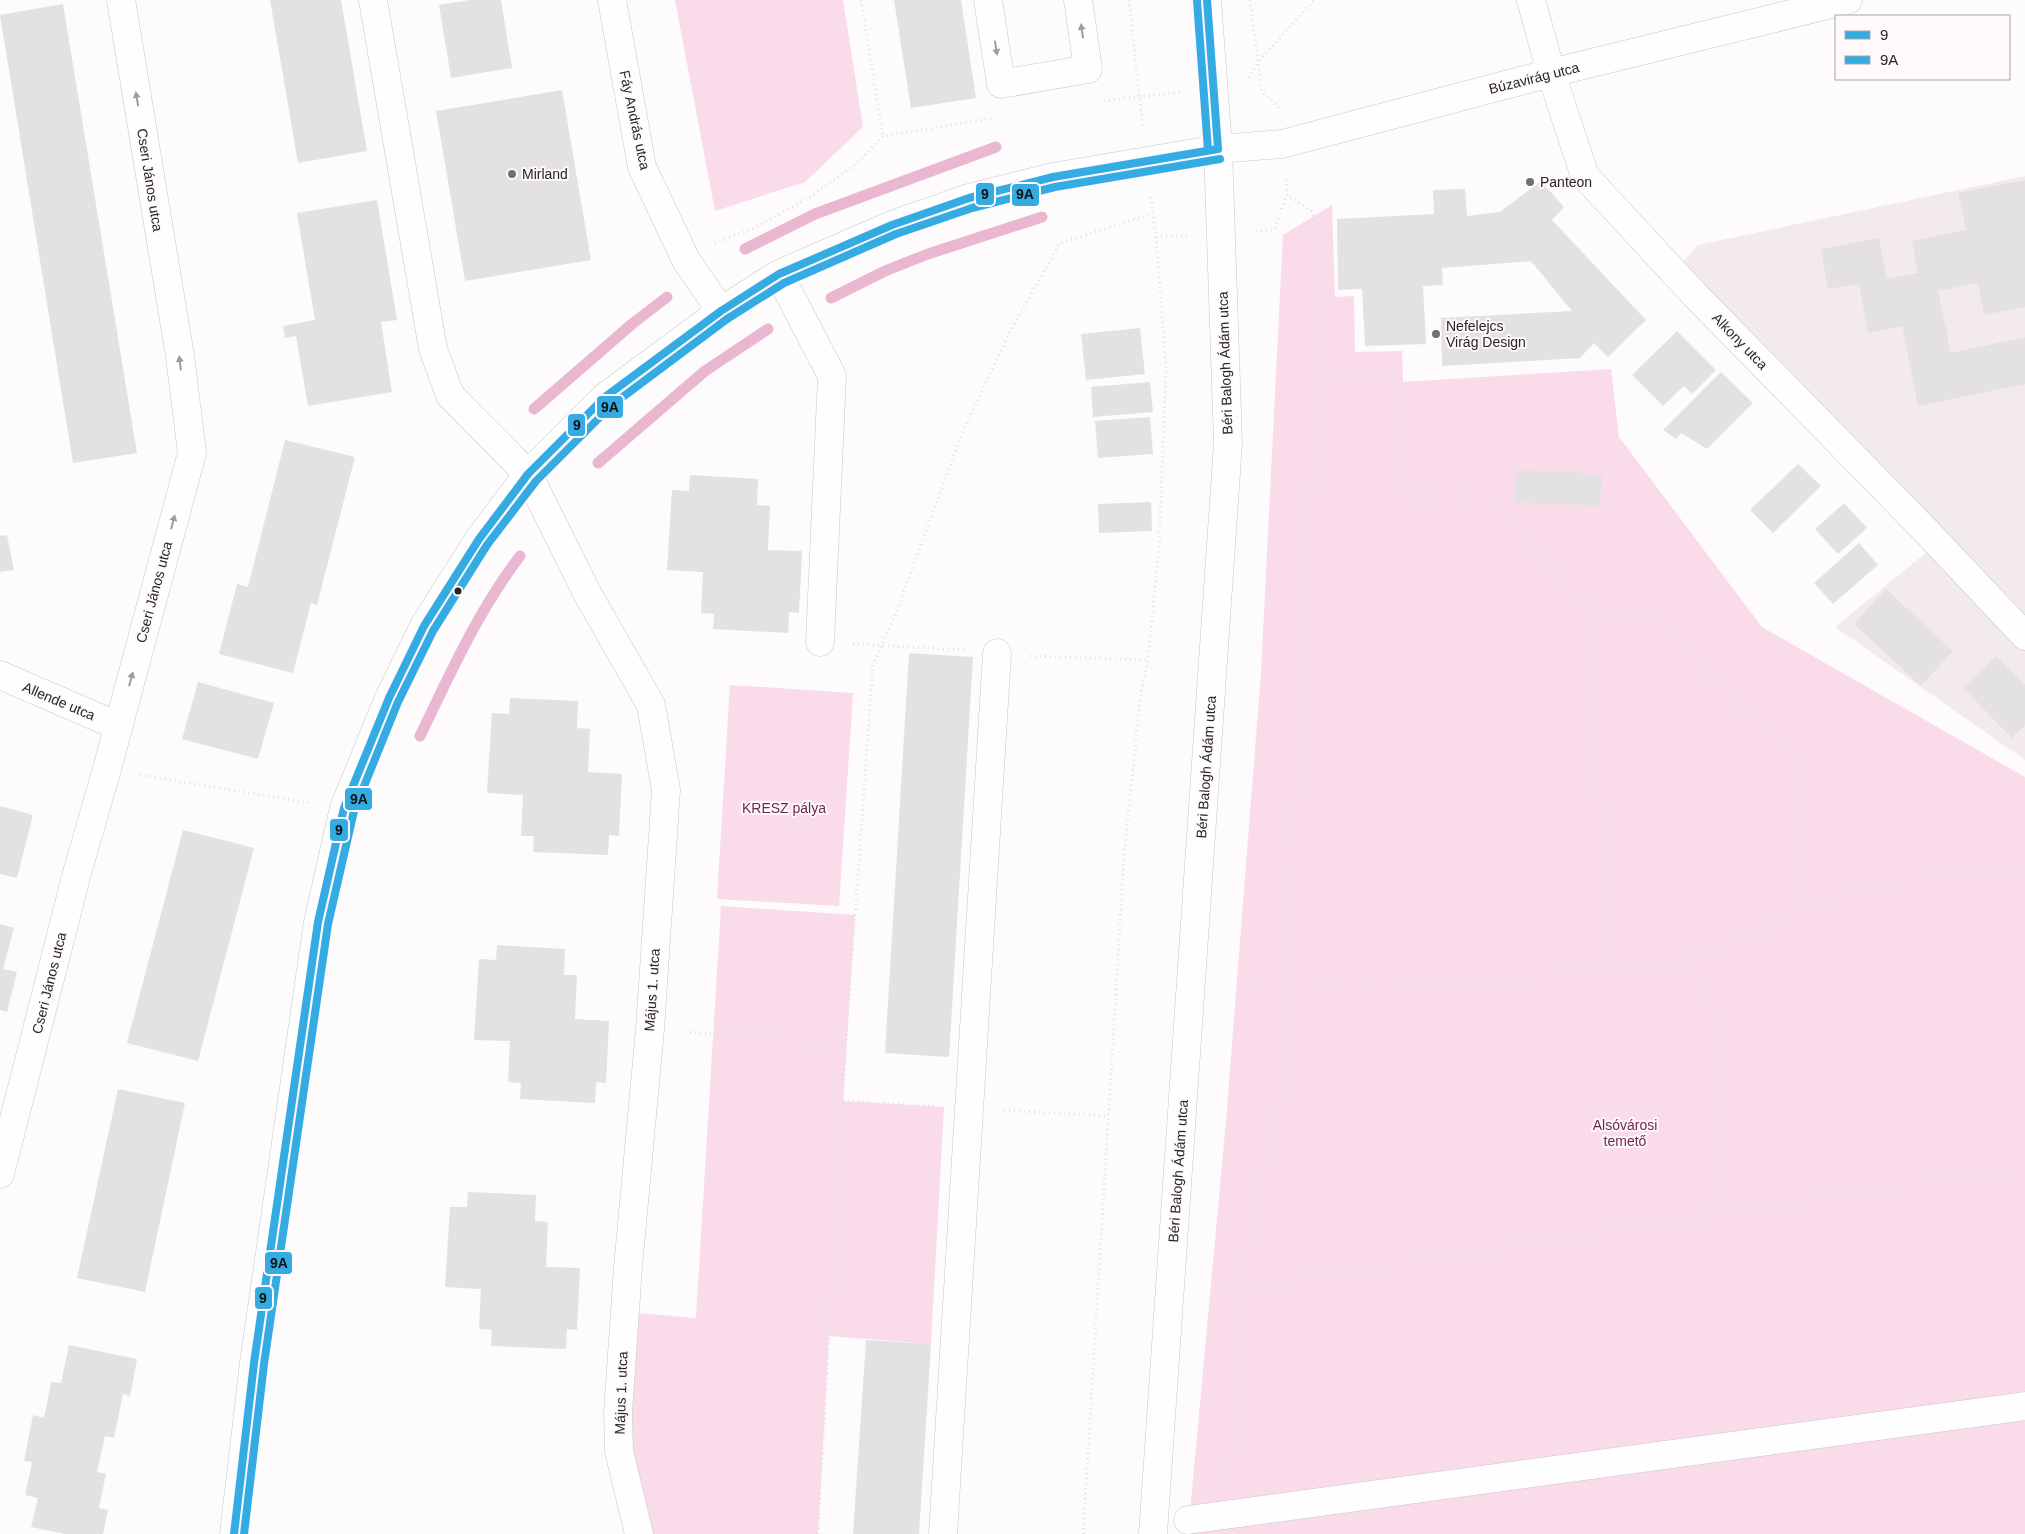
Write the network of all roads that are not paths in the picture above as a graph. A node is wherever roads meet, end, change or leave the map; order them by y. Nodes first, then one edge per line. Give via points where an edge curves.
1 (121, 0) edge
2 (373, 0) edge
3 (612, 0) edge
4 (988, 0) edge
5 (1078, 0) edge
6 (1207, 0) edge
7 (1531, 0) edge
8 (1848, 0) edge
9 (1551, 73) junction
10 (1218, 149) junction
11 (779, 274) junction
12 (720, 311) junction
13 (528, 474) junction
14 (2025, 636) edge
15 (820, 642) road end
16 (998, 653) dead end
17 (0, 676) edge
18 (118, 726) junction
19 (0, 1174) edge
20 (2025, 1406) edge
21 (1188, 1520) dead end
22 (234, 1534) edge
23 (639, 1534) edge
24 (943, 1534) edge
25 (1153, 1534) edge

18 -> 1 street, Cseri János utca via 192,453 180,356
2 - 13 street, Május 1. utca via 433,349 450,395
3 - 12 street, Fáy András utca via 642,167 686,260
4 -> 5 street via 1001,84 1088,69
6 - 10 street, Béri Balogh Ádám utca
7 - 9 street, Alkony utca
8 - 9 street, Búzavirág utca
9 - 10 street, Búzavirág utca via 1282,144
9 - 14 street, Alkony utca via 1585,176
10 - 11 street via 1053,177 969,198 892,225
10 - 25 street, Béri Balogh Ádám utca via 1228,443
11 - 12 street
11 - 15 street via 832,376
12 - 13 street via 605,397
13 - 22 street via 480,539 424,626 389,698 344,808 318,922 254,1363
13 - 23 street, Május 1. utca via 587,593 651,705 666,790 618,1413 619,1452
16 - 24 street
17 - 18 street, Allende utca
18 - 19 street, Cseri János utca
20 - 21 street

